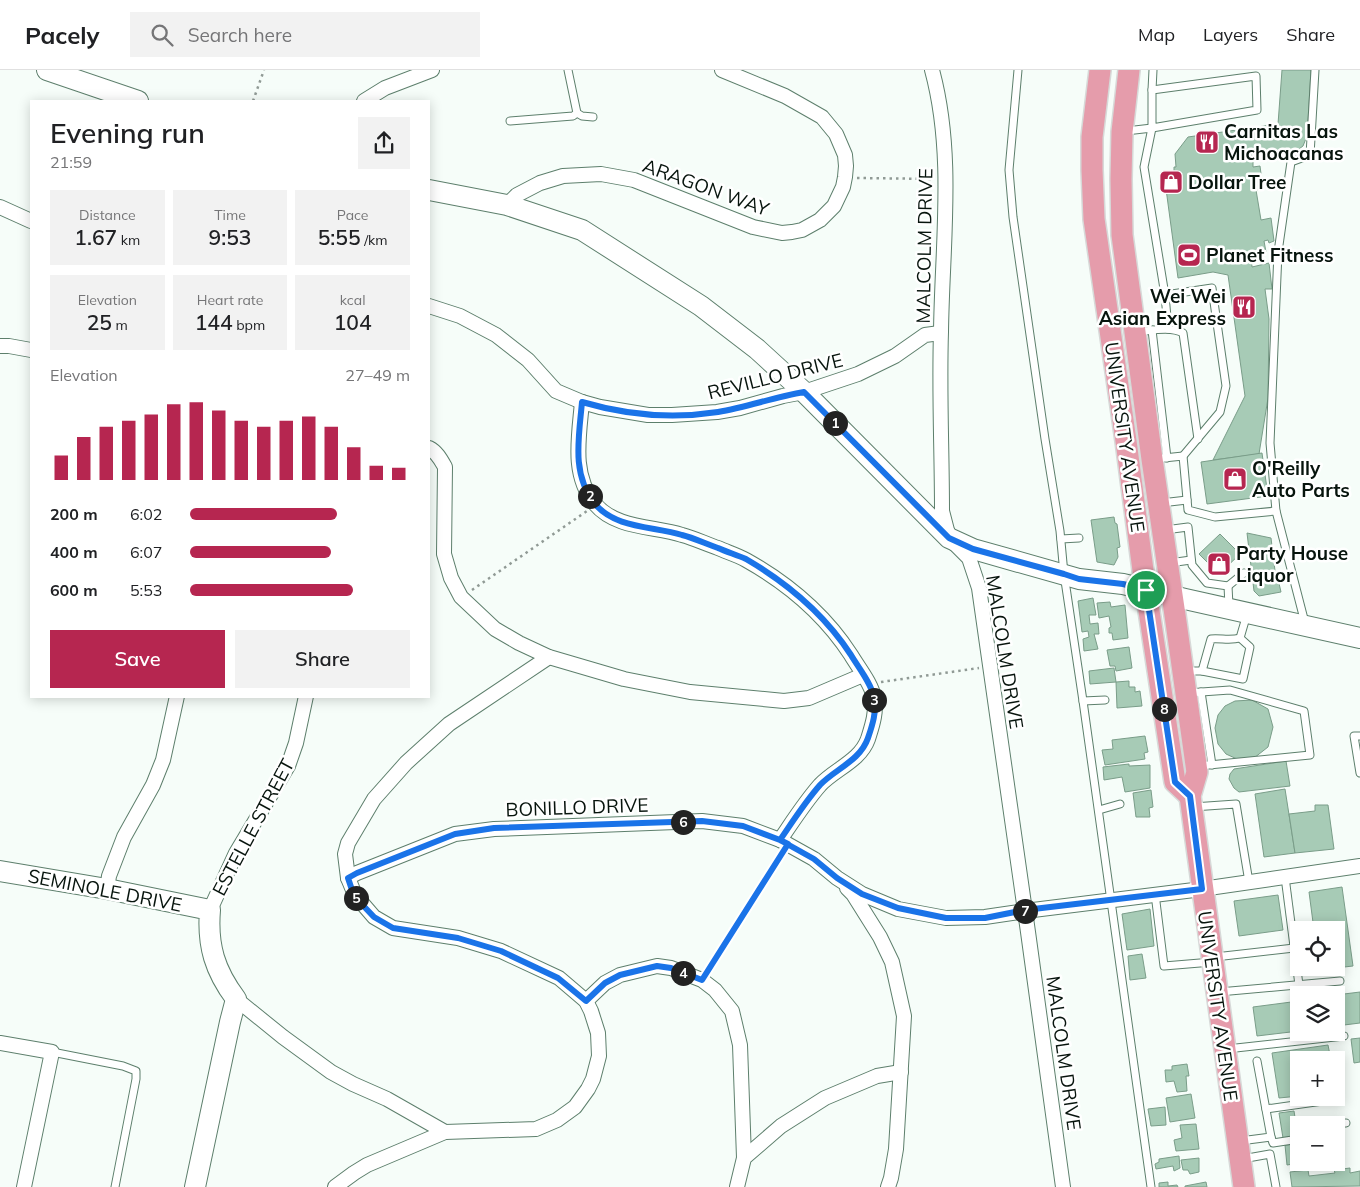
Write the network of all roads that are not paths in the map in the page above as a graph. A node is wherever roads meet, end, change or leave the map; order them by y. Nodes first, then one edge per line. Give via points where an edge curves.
1 (47, 70) edge
2 (432, 70) edge
3 (568, 70) edge
4 (722, 70) edge
5 (932, 70) edge
6 (1018, 70) edge
7 (1100, 70) edge
8 (1129, 70) edge
9 (1153, 70) edge
10 (1315, 70) edge
11 (1255, 73) edge
12 (1152, 90) junction
13 (135, 100) edge
14 (366, 100) edge
15 (577, 113) junction
16 (593, 117) dead end
17 (510, 121) dead end
18 (1152, 128) junction
19 (1122, 132) junction
20 (430, 190) edge
21 (507, 205) junction
22 (0, 207) edge
23 (30, 221) edge
24 (1165, 296) junction
25 (430, 306) edge
26 (1168, 329) junction
27 (1144, 331) junction
28 (940, 333) junction
29 (0, 346) edge
30 (30, 350) edge
31 (804, 392) junction
32 (582, 402) junction
33 (1198, 439) junction
34 (430, 449) edge
35 (1183, 456) junction
36 (1159, 459) junction
37 (1188, 500) junction
38 (1158, 504) junction
39 (1276, 511) junction
40 (1162, 530) junction
41 (949, 538) junction
42 (1079, 538) dead end
43 (1061, 539) junction
44 (1192, 560) junction
45 (1167, 563) junction
46 (1244, 573) dead end
47 (1064, 574) junction
48 (1228, 586) junction
49 (1146, 590) junction
50 (1172, 596) junction
51 (1238, 611) junction
52 (1305, 626) junction
53 (1240, 638) junction
54 (1360, 638) edge
55 (549, 657) junction
56 (1192, 671) junction
57 (866, 680) junction
58 (1193, 692) junction
59 (177, 698) edge
60 (306, 698) edge
61 (1105, 700) dead end
62 (1084, 701) junction
63 (1360, 736) edge
64 (1204, 766) junction
65 (1360, 773) edge
66 (1191, 802) junction
67 (1120, 804) dead end
68 (1099, 810) junction
69 (784, 842) junction
70 (1360, 866) edge
71 (0, 871) edge
72 (1285, 877) junction
73 (348, 878) junction
74 (837, 878) junction
75 (1249, 882) junction
76 (106, 889) junction
77 (1202, 889) junction
78 (1156, 894) junction
79 (1112, 900) junction
80 (210, 910) junction
81 (1025, 910) junction
82 (1291, 921) edge
83 (1290, 949) edge
84 (1212, 960) junction
85 (1298, 976) edge
86 (1340, 981) dead end
87 (1299, 985) junction
88 (1216, 992) junction
89 (236, 999) junction
90 (586, 1001) junction
91 (1301, 1041) edge
92 (0, 1042) edge
93 (1224, 1050) junction
94 (52, 1052) junction
95 (1258, 1061) dead end
96 (901, 1072) junction
97 (1290, 1106) edge
98 (1266, 1109) junction
99 (445, 1132) junction
100 (1272, 1137) junction
101 (1290, 1140) edge
102 (1238, 1150) junction
103 (744, 1158) junction
104 (24, 1187) edge
105 (115, 1187) edge
106 (195, 1187) edge
107 (336, 1187) edge
108 (737, 1187) edge
109 (888, 1187) edge
110 (1063, 1187) edge
111 (1151, 1187) edge
112 (1244, 1187) edge
113 (1276, 1187) edge

1 - 13 street
2 - 14 street via 385,88
3 - 15 lane
4 - 21 street, ARAGON WAY via 786,96 822,117 836,134 845,155 845,178 839,197 820,220 792,232 753,227 634,180 601,174 563,176 540,183 517,195
5 - 28 street, MALCOLM DRIVE via 944,143 946,179
6 - 43 lane via 1009,170
7 - 49 main road, UNIVERSITY AVENUE via 1092,137 1094,220
8 - 19 main road, UNIVERSITY AVENUE
9 - 12 lane
10 - 39 lane via 1310,155 1291,162 1278,252 1270,443
11 - 12 lane
11 - 18 lane via 1257,110
12 - 18 lane
15 - 16 lane
15 - 17 lane via 573,116
18 - 19 lane
18 - 24 lane via 1144,167
19 - 27 main road, UNIVERSITY AVENUE via 1122,235
20 - 21 street
21 - 31 street via 582,230 701,306 757,349
22 - 23 street
24 - 26 lane
24 - 33 lane via 1212,288 1226,386 1220,412
25 - 32 street, REVILLO DRIVE via 460,316 496,335 528,360 556,391
26 - 27 lane
26 - 33 lane via 1184,336
27 - 36 main road, UNIVERSITY AVENUE
28 - 31 street, REVILLO DRIVE via 925,335 895,356 858,374
28 - 41 street, MALCOLM DRIVE via 942,511
29 - 30 street
31 - 32 street, REVILLO DRIVE via 740,408 680,415 624,412
31 - 41 street
32 - 57 street via 579,468 585,489 596,505 631,525 682,534 744,559 791,589 843,643
33 - 35 lane
34 - 55 street via 445,467 444,554 461,597 495,629
35 - 36 lane
35 - 37 lane
36 - 38 main road, UNIVERSITY AVENUE
37 - 38 lane
37 - 39 lane via 1188,510 1215,517
38 - 40 main road, UNIVERSITY AVENUE
39 - 52 lane
40 - 44 lane via 1188,527
40 - 45 main road, UNIVERSITY AVENUE
41 - 47 street via 973,549
41 - 81 street, MALCOLM DRIVE via 969,558 979,588
42 - 43 lane
43 - 47 lane
44 - 45 lane
44 - 48 lane via 1192,566 1207,583
45 - 50 main road, UNIVERSITY AVENUE
46 - 48 lane
47 - 49 street
47 - 62 lane
48 - 51 lane
49 - 50 street
49 - 66 main road, UNIVERSITY AVENUE via 1175,782
50 - 51 street
50 - 56 main road, UNIVERSITY AVENUE
51 - 52 street
51 - 53 lane
52 - 54 street
53 - 56 lane via 1210,639
53 - 56 lane via 1250,647 1243,679
55 - 57 street via 624,679 690,692 784,701 808,698
55 - 73 street via 448,724 406,763 374,799 348,843 345,854
56 - 58 main road, UNIVERSITY AVENUE
57 - 69 street via 874,697 874,716 867,741 855,758 817,788
58 - 64 main road, UNIVERSITY AVENUE
58 - 64 lane via 1230,690 1304,711 1310,755
59 - 76 street via 164,760 124,836
60 - 80 street, ESTELLE STREET via 288,766 236,854
61 - 62 lane
62 - 68 lane
63 - 65 lane via 1354,736
64 - 66 main road, UNIVERSITY AVENUE via 1197,772
66 - 75 lane via 1236,804
66 - 77 main road, UNIVERSITY AVENUE
67 - 68 lane
68 - 79 lane
69 - 73 street, BONILLO DRIVE via 743,826 702,821 494,828 455,834
69 - 74 street, BONILLO DRIVE via 814,859
70 - 72 street, BONILLO DRIVE
71 - 76 street, SEMINOLE DRIVE
72 - 75 street, BONILLO DRIVE
72 - 82 lane
73 - 90 street via 354,896 374,917 393,928 458,938 501,951 558,978
74 - 81 street, BONILLO DRIVE via 862,894 898,908 946,918 985,918
74 - 96 street via 853,894 892,962 904,1016
75 - 77 street, BONILLO DRIVE
76 - 80 street, SEMINOLE DRIVE
77 - 78 street, BONILLO DRIVE
77 - 84 main road, UNIVERSITY AVENUE
78 - 79 street, BONILLO DRIVE
78 - 84 lane via 1164,966
79 - 81 street, BONILLO DRIVE
79 - 111 lane
80 - 89 street, ESTELLE STREET via 209,937 215,962
81 - 110 street, MALCOLM DRIVE
83 - 84 lane
84 - 88 main road, UNIVERSITY AVENUE
85 - 87 lane
86 - 87 lane
87 - 88 lane
88 - 93 main road, UNIVERSITY AVENUE
89 - 99 street via 331,1072
89 - 106 street
90 - 99 street via 598,1033 599,1056 591,1084 575,1106 557,1120 536,1129
90 - 103 street via 605,983 620,975 657,966 702,980 715,990 732,1011 740,1045
91 - 93 lane
92 - 94 street
93 - 102 main road, UNIVERSITY AVENUE
94 - 104 street
94 - 105 lane via 136,1071
95 - 98 lane
96 - 103 street via 877,1076 825,1098 781,1126
96 - 109 street via 896,1149
97 - 98 lane
98 - 100 lane
99 - 107 street via 367,1165
100 - 101 lane via 1273,1143
100 - 102 lane
102 - 112 main road, UNIVERSITY AVENUE
102 - 113 lane via 1270,1154
103 - 108 street

